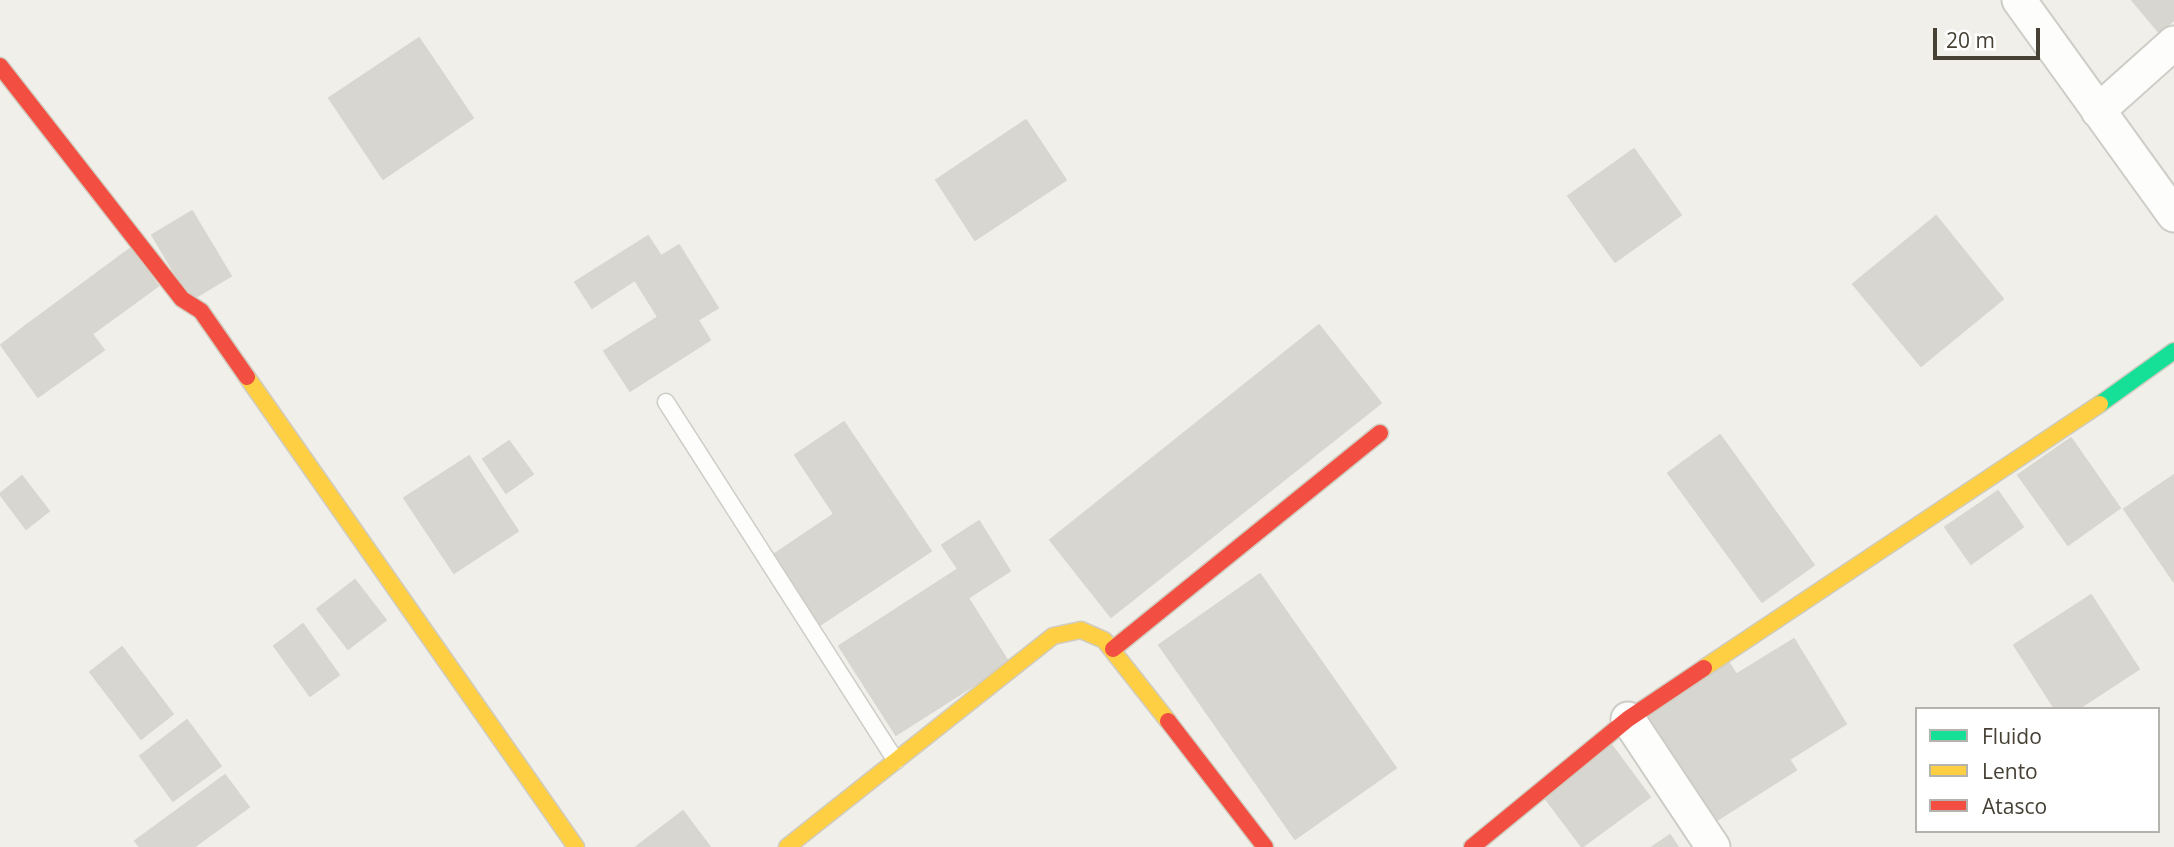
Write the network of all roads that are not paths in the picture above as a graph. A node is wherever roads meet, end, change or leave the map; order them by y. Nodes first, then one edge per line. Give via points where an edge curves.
1 (2019, 0) edge
2 (2174, 43) edge
3 (0, 66) edge
4 (2098, 111) junction
5 (2174, 215) edge
6 (2174, 351) edge
7 (666, 402) dead end
8 (1380, 433) dead end
9 (1112, 649) junction
10 (1628, 719) junction
11 (895, 761) junction
12 (576, 847) edge
13 (787, 847) edge
14 (1265, 847) edge
15 (1472, 847) edge
16 (1713, 847) edge

1 - 4 street
2 - 4 street
3 - 12 street via 182,299 201,311
4 - 5 street
6 - 10 street
7 - 11 lane
8 - 9 street
9 - 11 street via 1081,630 1053,636
9 - 14 street
10 - 15 street
10 - 16 street
11 - 13 street

